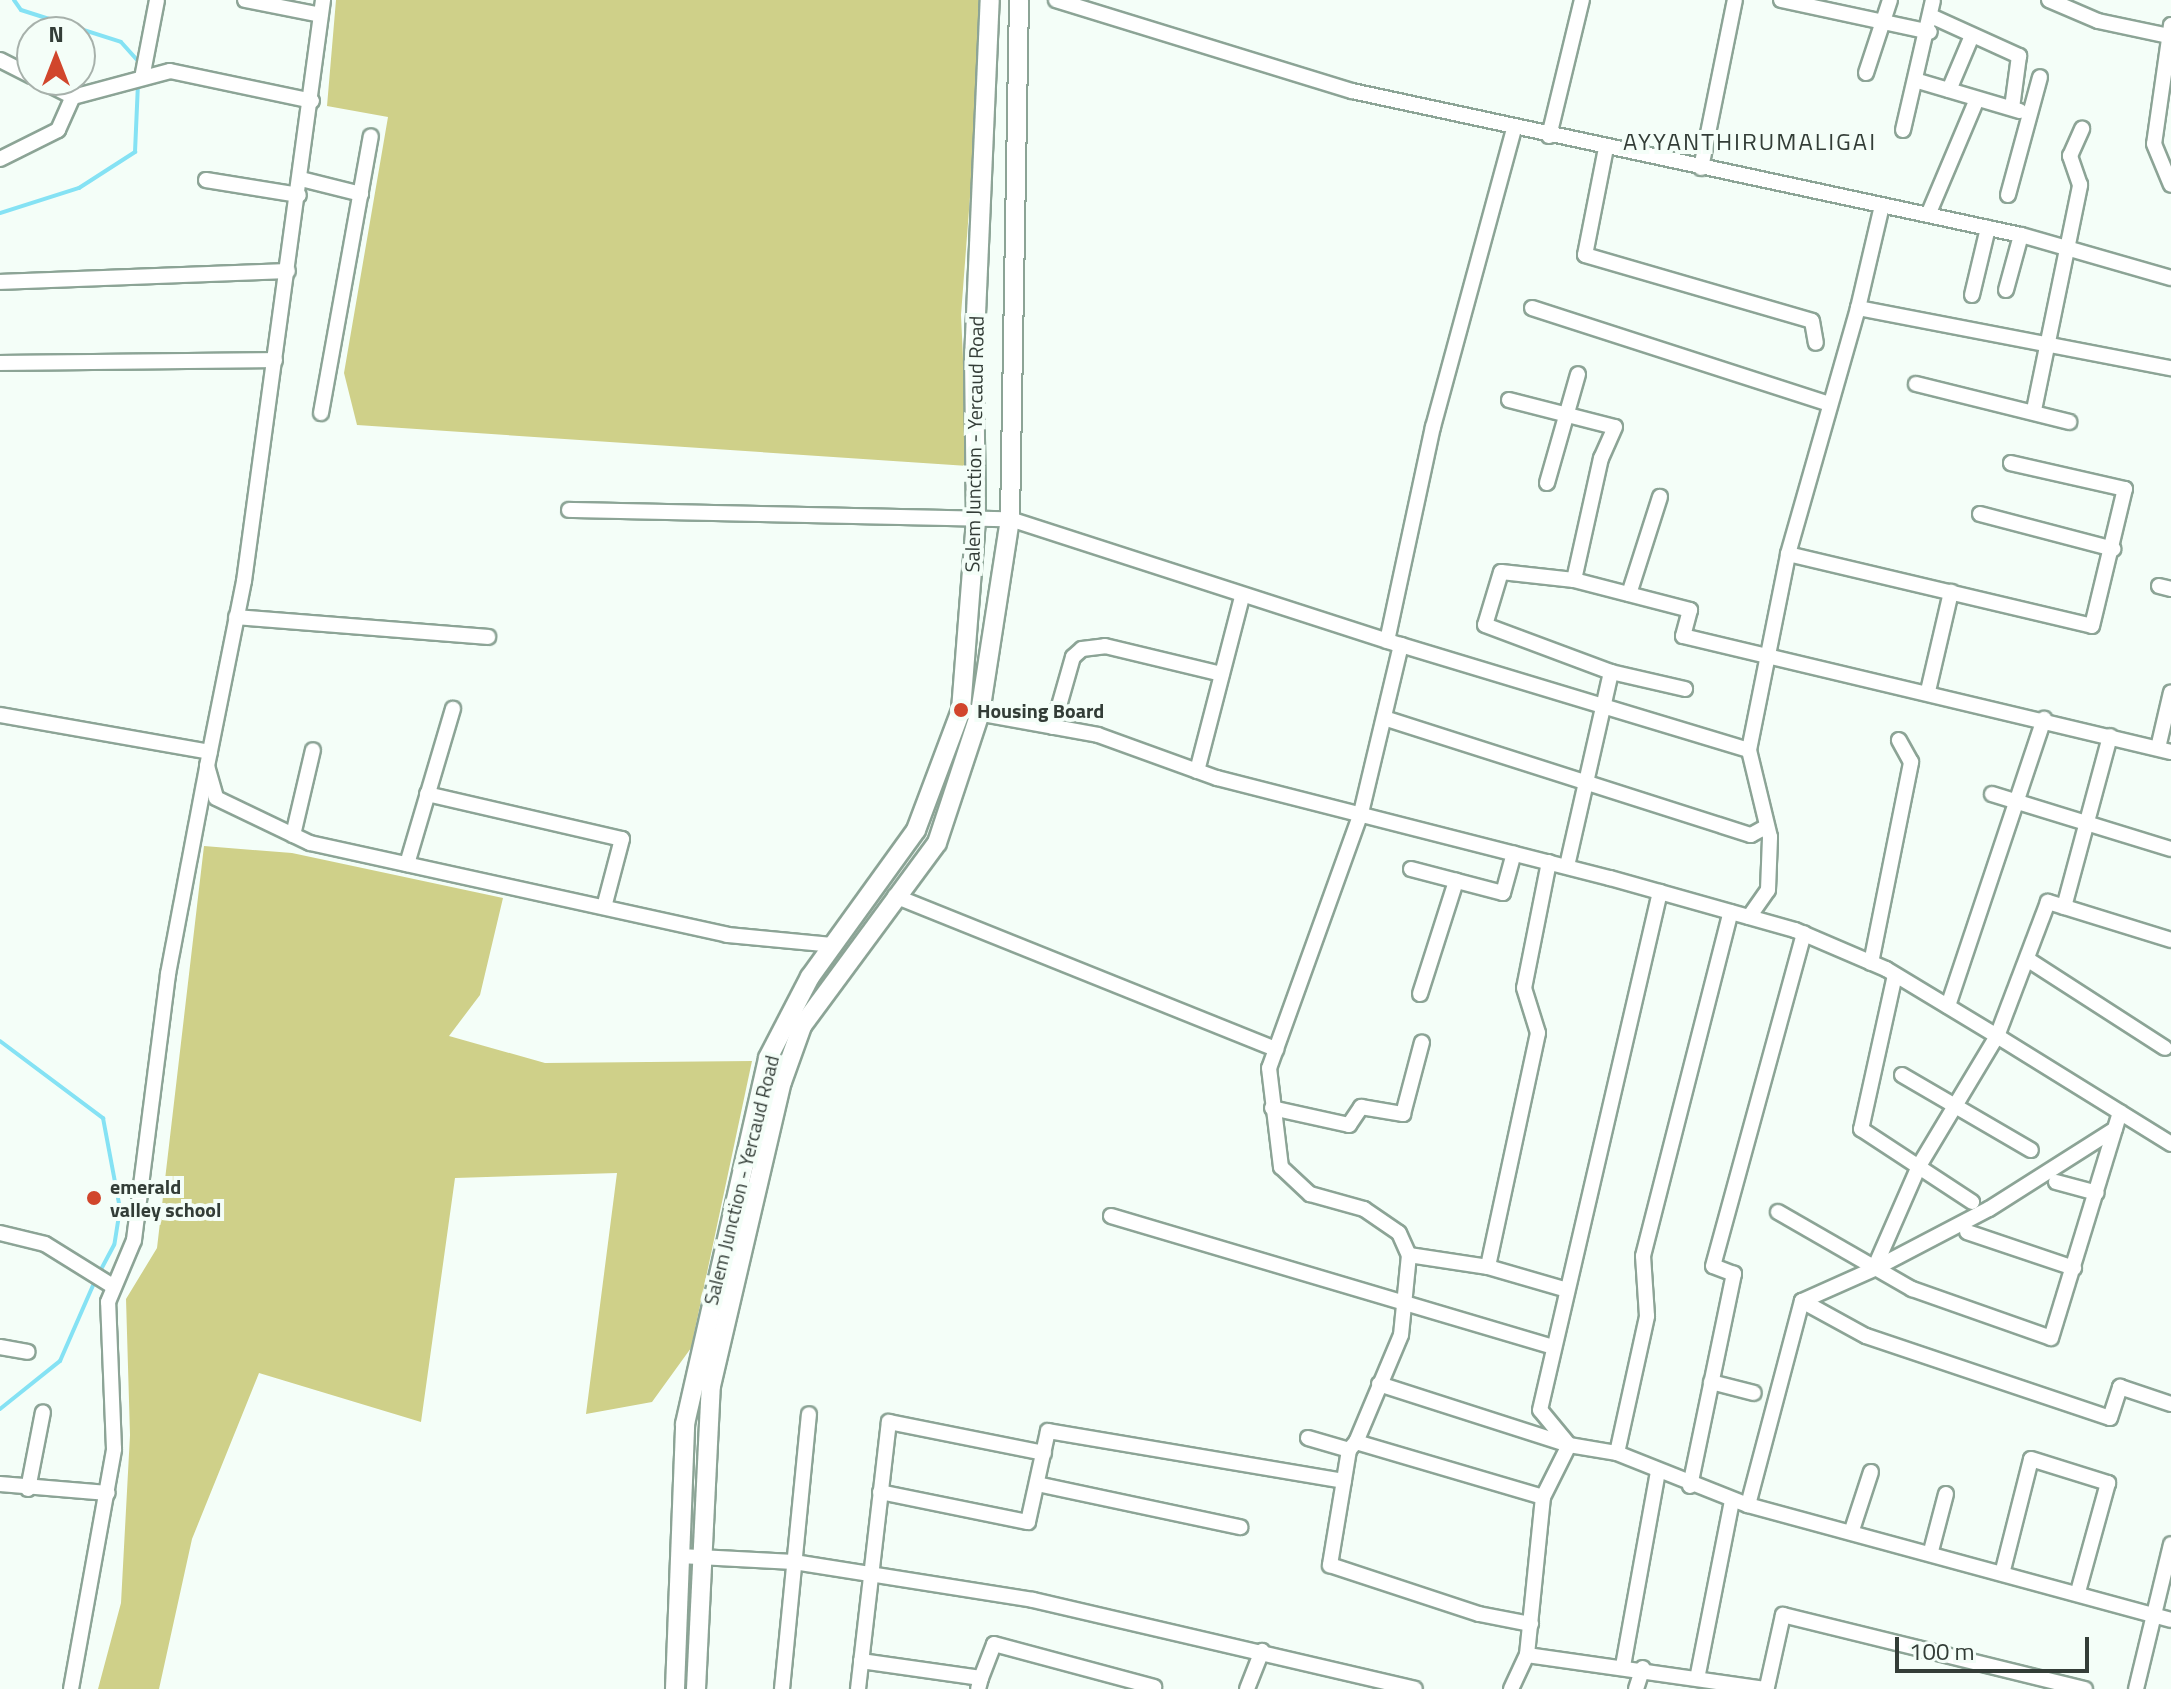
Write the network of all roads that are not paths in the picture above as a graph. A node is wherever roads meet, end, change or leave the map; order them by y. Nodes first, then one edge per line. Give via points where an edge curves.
1 (157, 0) edge
2 (245, 0) edge
3 (990, 0) edge
4 (1019, 0) edge
5 (1056, 0) edge
6 (1582, 0) edge
7 (1735, 0) edge
8 (1781, 0) edge
9 (1890, 0) edge
10 (1933, 0) edge
11 (2049, 0) edge
12 (322, 8) edge
13 (1931, 16) junction
14 (1882, 24) junction
15 (2168, 30) edge
16 (1930, 32) junction
17 (1971, 38) junction
18 (1866, 73) dead end
19 (2040, 77) dead end
20 (142, 78) junction
21 (1918, 81) junction
22 (1949, 90) junction
23 (73, 97) joint
24 (1977, 99) junction
25 (312, 101) junction
26 (2012, 108) junction
27 (2028, 113) junction
28 (1514, 128) junction
29 (2082, 129) dead end
30 (1903, 130) dead end
31 (371, 136) dead end
32 (1549, 136) junction
33 (2154, 144) junction
34 (2171, 146) edge
35 (1606, 148) junction
36 (0, 159) edge
37 (1701, 168) junction
38 (301, 179) junction
39 (206, 180) dead end
40 (2171, 185) edge
41 (361, 194) junction
42 (299, 195) junction
43 (2008, 195) dead end
44 (1882, 206) junction
45 (1928, 215) junction
46 (1988, 228) junction
47 (2021, 235) junction
48 (2068, 248) junction
49 (288, 271) junction
50 (2171, 278) edge
51 (0, 282) edge
52 (2006, 290) dead end
53 (1972, 295) dead end
54 (1532, 308) dead end
55 (1858, 308) junction
56 (2046, 342) junction
57 (1816, 343) dead end
58 (275, 360) junction
59 (0, 363) edge
60 (2171, 368) edge
61 (1578, 374) dead end
62 (1916, 384) dead end
63 (1509, 400) dead end
64 (1830, 404) junction
65 (2034, 410) junction
66 (321, 413) dead end
67 (1566, 414) junction
68 (2069, 422) dead end
69 (2011, 463) dead end
70 (1547, 483) dead end
71 (1660, 497) dead end
72 (569, 510) dead end
73 (1980, 514) dead end
74 (1010, 519) junction
75 (976, 520) junction
76 (2113, 549) junction
77 (1788, 554) junction
78 (1574, 580) junction
79 (1951, 592) junction
80 (1629, 594) junction
81 (1242, 597) junction
82 (236, 617) junction
83 (488, 637) dead end
84 (1394, 643) junction
85 (1766, 651) junction
86 (1611, 672) junction
87 (1222, 674) junction
88 (1685, 689) dead end
89 (1928, 691) junction
90 (2171, 692) edge
91 (1605, 706) junction
92 (453, 709) dead end
93 (961, 710) junction
94 (980, 713) junction
95 (0, 715) edge
96 (1384, 718) junction
97 (2044, 719) junction
98 (1053, 727) junction
99 (2110, 736) junction
100 (1899, 740) dead end
101 (313, 750) dead end
102 (1749, 750) junction
103 (2164, 750) edge
104 (209, 759) junction
105 (1197, 771) junction
106 (1585, 782) junction
107 (427, 794) junction
108 (1992, 794) dead end
109 (2017, 801) junction
110 (1361, 813) junction
111 (2087, 822) junction
112 (1767, 826) junction
113 (293, 835) junction
114 (2171, 849) edge
115 (1514, 853) junction
116 (1549, 862) junction
117 (407, 864) junction
118 (1567, 866) junction
119 (1411, 869) dead end
120 (1456, 881) junction
121 (1660, 892) junction
122 (895, 896) junction
123 (604, 907) junction
124 (2064, 907) junction
125 (1731, 912) junction
126 (1749, 917) junction
127 (1804, 933) junction
128 (2171, 940) edge
129 (833, 945) junction
130 (2027, 959) junction
131 (1871, 963) junction
132 (1895, 975) junction
133 (1420, 994) dead end
134 (1948, 1006) junction
135 (1997, 1036) junction
136 (1422, 1042) dead end
137 (2165, 1048) dead end
138 (1276, 1049) junction
139 (1902, 1075) dead end
140 (1958, 1105) junction
141 (1272, 1108) junction
142 (2120, 1112) junction
143 (2115, 1129) junction
144 (2171, 1144) edge
145 (2031, 1150) dead end
146 (1919, 1166) junction
147 (2056, 1182) dead end
148 (2097, 1193) junction
149 (1972, 1202) dead end
150 (1778, 1212) dead end
151 (1111, 1216) dead end
152 (1967, 1232) dead end
153 (0, 1233) edge
154 (1409, 1255) junction
155 (1488, 1267) junction
156 (2074, 1268) junction
157 (1874, 1269) junction
158 (114, 1287) junction
159 (1564, 1289) junction
160 (1802, 1301) junction
161 (1404, 1309) junction
162 (0, 1347) edge
163 (1552, 1347) junction
164 (28, 1352) dead end
165 (1711, 1382) junction
166 (1379, 1384) junction
167 (1754, 1393) dead end
168 (2171, 1404) edge
169 (43, 1412) dead end
170 (809, 1414) dead end
171 (1308, 1438) dead end
172 (1569, 1445) junction
173 (1352, 1446) junction
174 (1044, 1453) junction
175 (1617, 1453) junction
176 (1658, 1471) junction
177 (1871, 1472) dead end
178 (1344, 1481) junction
179 (0, 1484) edge
180 (1037, 1484) junction
181 (1690, 1486) junction
182 (28, 1489) junction
183 (880, 1492) junction
184 (108, 1493) junction
185 (1946, 1494) dead end
186 (1543, 1497) junction
187 (1732, 1500) junction
188 (1748, 1505) junction
189 (1240, 1527) dead end
190 (1852, 1530) junction
191 (2171, 1544) edge
192 (1931, 1551) junction
193 (680, 1556) junction
194 (700, 1557) junction
195 (794, 1562) junction
196 (2003, 1570) junction
197 (871, 1573) junction
198 (2078, 1592) junction
199 (2153, 1615) junction
200 (2171, 1620) edge
201 (1531, 1624) junction
202 (1262, 1651) junction
203 (1527, 1655) junction
204 (861, 1661) junction
205 (1623, 1666) junction
206 (1643, 1668) junction
207 (1698, 1674) junction
208 (980, 1683) edge
209 (1712, 1683) edge
210 (1154, 1687) edge
211 (1767, 1688) edge
212 (71, 1689) edge
213 (675, 1689) edge
214 (696, 1689) edge
215 (782, 1689) edge
216 (858, 1689) edge
217 (1247, 1689) edge
218 (1415, 1689) edge
219 (1511, 1689) edge
220 (1636, 1689) edge
221 (2085, 1689) edge
222 (2136, 1689) edge

1 - 20 street
2 - 12 street
3 - 75 main road, Salem Junction - Yercaud Road via 974,360
4 - 74 main road
5 - 28 street via 1352,91
6 - 32 street
7 - 37 street
8 - 14 street
9 - 14 street
10 - 13 street
11 - 15 street via 2098,21
12 - 25 street
13 - 16 street
13 - 17 street via 1960,24
14 - 16 street
14 - 18 street
15 - 33 street
16 - 21 street
17 - 22 street
17 - 26 street via 2019,56
19 - 27 street
20 - 23 street
20 - 25 street via 170,71
21 - 22 street
21 - 30 street
22 - 24 street
23 - 36 street via 58,130
24 - 26 street
24 - 45 street
25 - 38 street
26 - 27 street
27 - 43 street
28 - 32 street
28 - 84 street via 1433,427
29 - 48 street via 2070,156 2080,185
31 - 41 street
32 - 35 street
33 - 34 street
33 - 40 street
35 - 37 street
35 - 57 street via 1585,255 1812,321
37 - 44 street
38 - 41 street
38 - 42 street
39 - 42 street
41 - 66 street
42 - 49 street
44 - 45 street
44 - 55 street
45 - 46 street
46 - 47 street
46 - 53 street
47 - 48 street
47 - 52 street
48 - 50 street
48 - 56 street
49 - 51 street
49 - 58 street
54 - 64 street
55 - 56 street
55 - 64 street
56 - 60 street
56 - 65 street
58 - 59 street
58 - 82 street
61 - 67 street
62 - 65 street
63 - 67 street
64 - 77 street
65 - 68 street
67 - 70 street
67 - 78 street via 1615,427 1601,458
69 - 76 street via 2125,489
71 - 80 street
72 - 75 street
73 - 76 street
74 - 75 street
74 - 81 street
74 - 94 main road
75 - 93 main road, Salem Junction - Yercaud Road
76 - 79 street via 2092,626
77 - 79 street
77 - 85 street
78 - 80 street
78 - 86 street via 1501,572 1485,625
79 - 89 street
80 - 85 street via 1690,610 1683,636
81 - 84 street
81 - 87 street
82 - 83 street
82 - 104 street
84 - 91 street
84 - 96 street
85 - 89 street
85 - 102 street
86 - 88 street
86 - 91 street
87 - 98 street via 1105,646 1082,649 1073,657
87 - 105 street
89 - 97 street
90 - 103 street
91 - 102 street
91 - 106 street
92 - 107 street
93 - 94 street
93 - 129 main road, Salem Junction - Yercaud Road via 916,830
94 - 98 street
94 - 122 main road via 937,843
95 - 104 street
96 - 106 street
96 - 110 street
97 - 99 street
97 - 109 street
98 - 105 street
99 - 103 street
99 - 111 street
100 - 131 street via 1911,762
101 - 113 street
102 - 112 street
104 - 113 street via 216,798
104 - 158 street via 168,974 134,1240
105 - 110 street
106 - 112 street via 1751,835
106 - 118 street
107 - 117 street
107 - 123 street via 622,839
108 - 109 street
109 - 111 street
109 - 134 street
110 - 115 street
110 - 138 street
111 - 114 street
111 - 124 street
112 - 126 street via 1768,890
113 - 117 street
115 - 116 street
115 - 120 street via 1503,893
116 - 118 street
116 - 155 street via 1524,988 1538,1033
117 - 123 street
118 - 121 street
119 - 120 street
120 - 133 street
121 - 125 street
121 - 159 street
122 - 138 street
122 - 194 main road via 802,1026 782,1082 711,1386
123 - 129 street via 727,935
124 - 128 street
124 - 130 street via 2048,902
125 - 126 street
125 - 175 street via 1643,1256 1647,1316
126 - 127 street
127 - 131 street
127 - 165 street via 1713,1266 1734,1274
129 - 193 main road, Salem Junction - Yercaud Road via 768,1058 727,1217 685,1424
130 - 135 street
130 - 137 street
131 - 132 street
132 - 134 street
132 - 146 street via 1861,1129
134 - 135 street
135 - 140 street
135 - 142 street
136 - 141 street via 1403,1114 1361,1107 1349,1125
138 - 141 street via 1269,1068
139 - 140 street
140 - 145 street
140 - 146 street
141 - 154 street via 1281,1167 1310,1194 1364,1209 1387,1225
142 - 143 street
142 - 144 street
143 - 148 street
143 - 157 street via 1989,1209
146 - 149 street
146 - 157 street
147 - 148 street
148 - 156 street
150 - 157 street
151 - 161 street
152 - 156 street
153 - 158 street via 45,1244
154 - 155 street
154 - 161 street
155 - 159 street
156 - 157 street via 2051,1338
157 - 160 street
158 - 184 street via 108,1302 114,1449
159 - 163 street
160 - 168 street via 1866,1336 2110,1418 2120,1387
160 - 188 street
161 - 163 street
161 - 166 street
162 - 164 street
163 - 172 street via 1540,1410
165 - 167 street
165 - 181 street
166 - 172 street
166 - 173 street
169 - 182 street
170 - 195 street
171 - 173 street
172 - 175 street
172 - 186 street
173 - 178 street
173 - 186 street
174 - 178 street via 1048,1431
174 - 180 street
174 - 183 street via 889,1422
175 - 176 street
176 - 181 street
176 - 205 street
177 - 190 street
178 - 201 street via 1330,1565 1479,1614
179 - 182 street
180 - 183 street via 1028,1522
180 - 189 street
181 - 187 street
182 - 184 street
183 - 197 street
184 - 212 street
185 - 192 street
186 - 201 street
187 - 188 street
187 - 207 street
188 - 190 street
190 - 192 street
191 - 199 street
192 - 196 street
193 - 194 street
193 - 213 main road, Salem Junction - Yercaud Road
194 - 195 street
194 - 214 main road
195 - 197 street
195 - 215 street
196 - 198 street
196 - 198 street via 2031,1459 2108,1483
197 - 202 street
197 - 204 street
198 - 199 street
199 - 200 street
199 - 222 street
201 - 203 street
202 - 217 street
202 - 218 street
203 - 205 street
203 - 219 street
204 - 208 street
204 - 216 street
205 - 206 street
206 - 207 street
206 - 220 street
207 - 209 street
208 - 210 street via 994,1644
209 - 211 street
211 - 221 street via 1783,1615

